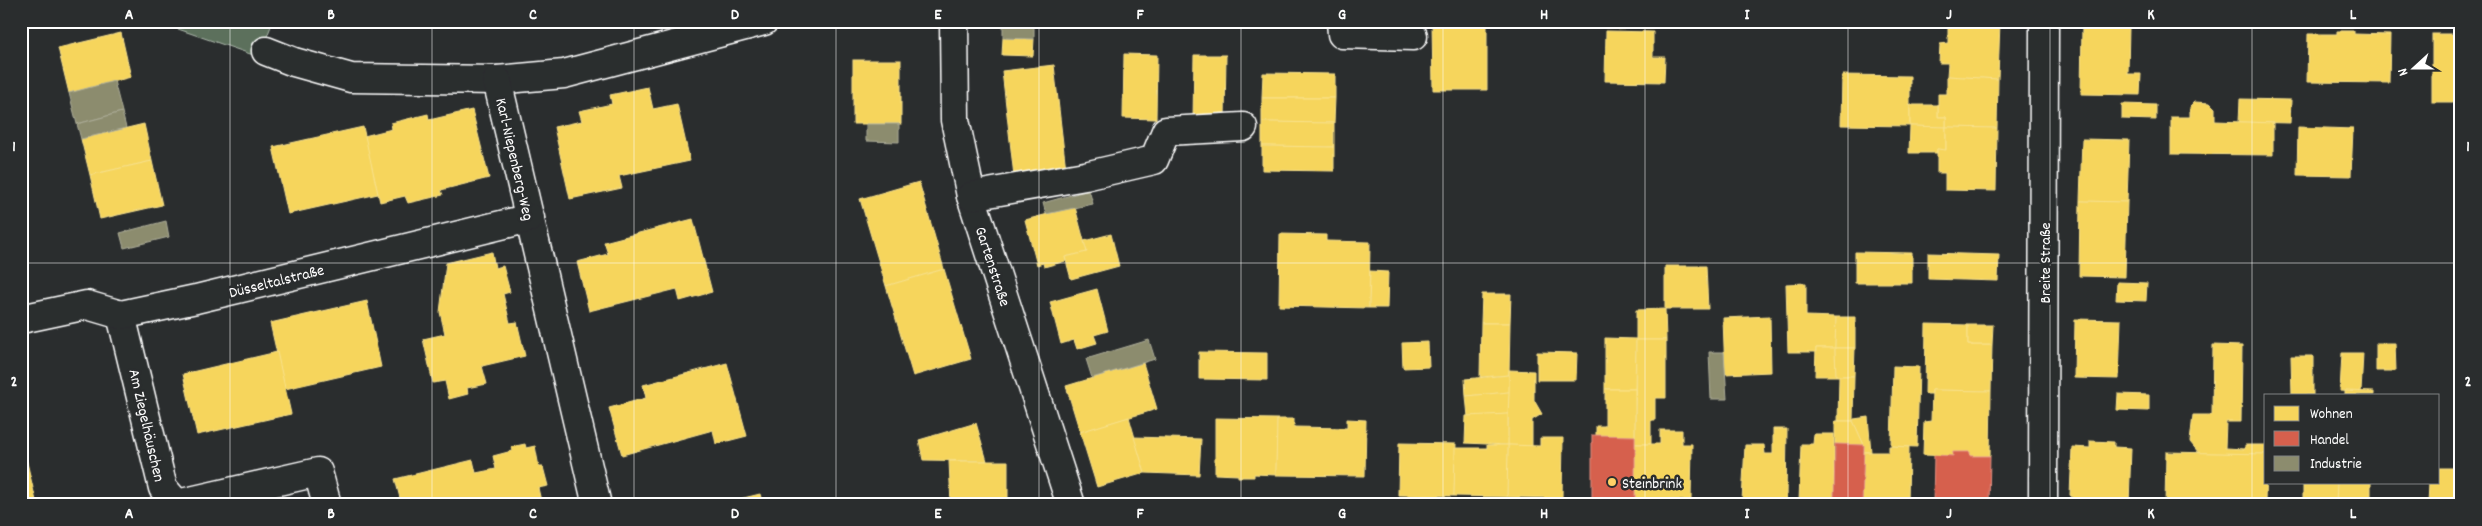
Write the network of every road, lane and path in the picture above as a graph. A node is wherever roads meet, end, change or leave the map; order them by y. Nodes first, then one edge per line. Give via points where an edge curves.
1 (764, 21) edge
2 (954, 21) edge
3 (1342, 21) edge
4 (2044, 21) edge
5 (1413, 36) dead end
6 (266, 51) dead end
7 (497, 80) junction
8 (1243, 126) dead end
9 (971, 196) junction
10 (530, 218) junction
11 (121, 315) junction
12 (21, 320) edge
13 (327, 505) edge
14 (597, 505) edge
15 (1071, 505) edge
16 (2043, 505) edge

1 - 7 street, Karl-Niepenberg-Weg via 564,74
2 - 9 street, Gartenstraße via 955,120
3 - 5 street via 1342,34
4 - 16 street, Breite Straße
6 - 7 street via 351,78
7 - 10 street, Karl-Niepenberg-Weg
8 - 9 street via 1166,131 1154,160
9 - 15 street, Gartenstraße
10 - 11 street, Düsseltalstraße
10 - 14 street, Karl-Niepenberg-Weg
11 - 12 street, Düsseltalstraße via 88,305
11 - 13 street, Am Ziegelhäuschen via 163,488 177,504 318,472

